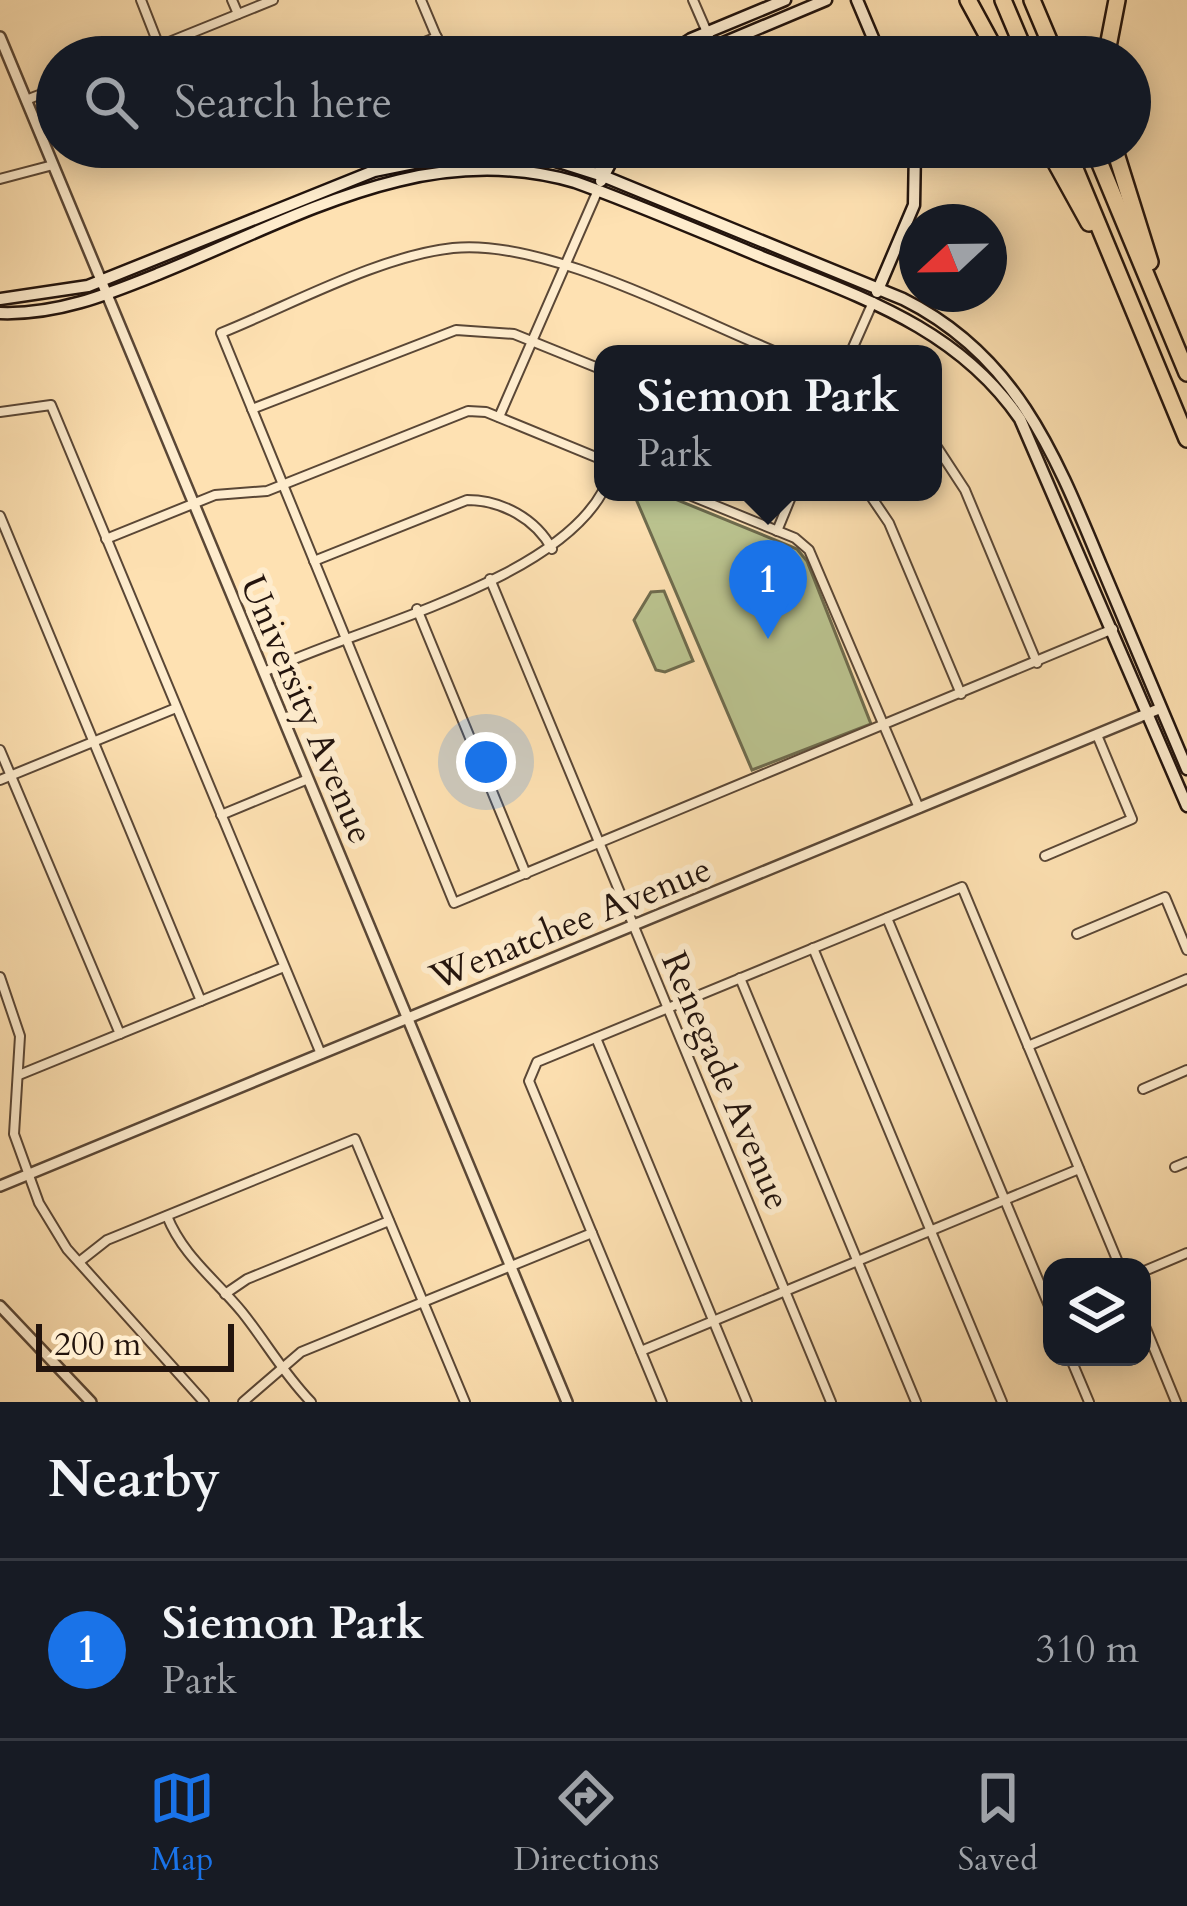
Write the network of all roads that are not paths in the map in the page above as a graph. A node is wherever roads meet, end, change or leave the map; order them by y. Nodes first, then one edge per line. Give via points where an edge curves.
1 (140, 0) edge
2 (232, 0) edge
3 (273, 0) edge
4 (421, 0) edge
5 (693, 0) edge
6 (785, 0) edge
7 (826, 0) edge
8 (857, 0) edge
9 (968, 0) edge
10 (1003, 0) edge
11 (1032, 0) edge
12 (1117, 0) edge
13 (238, 14) junction
14 (707, 32) junction
15 (155, 36) edge
16 (184, 36) edge
17 (437, 36) edge
18 (700, 36) edge
19 (709, 36) edge
20 (738, 36) edge
21 (872, 36) edge
22 (988, 36) edge
23 (1019, 36) edge
24 (1047, 36) edge
25 (1110, 36) edge
26 (0, 37) edge
27 (36, 96) edge
28 (26, 100) junction
29 (36, 124) edge
30 (41, 168) edge
31 (54, 168) edge
32 (387, 168) edge
33 (459, 168) edge
34 (502, 168) edge
35 (579, 168) edge
36 (600, 168) edge
37 (607, 168) edge
38 (915, 168) edge
39 (1059, 168) edge
40 (1075, 168) edge
41 (1102, 168) edge
42 (1120, 168) edge
43 (603, 176) junction
44 (0, 178) edge
45 (598, 190) junction
46 (562, 265) junction
47 (1121, 279) junction
48 (105, 280) junction
49 (878, 290) junction
50 (110, 293) junction
51 (0, 299) edge
52 (873, 302) junction
53 (1161, 311) junction
54 (0, 314) edge
55 (531, 340) junction
56 (759, 345) edge
57 (854, 345) edge
58 (594, 366) edge
59 (1187, 373) edge
60 (252, 409) junction
61 (0, 412) edge
62 (499, 417) junction
63 (1187, 439) edge
64 (942, 455) edge
65 (594, 456) edge
66 (283, 485) junction
67 (596, 501) edge
68 (704, 501) edge
69 (789, 501) edge
70 (874, 501) edge
71 (194, 504) junction
72 (0, 516) edge
73 (777, 531) junction
74 (106, 539) junction
75 (552, 549) junction
76 (314, 561) junction
77 (490, 579) junction
78 (416, 609) junction
79 (1113, 629) junction
80 (344, 638) junction
81 (1037, 663) junction
82 (264, 672) junction
83 (961, 694) junction
84 (176, 708) junction
85 (1161, 708) junction
86 (1148, 714) junction
87 (884, 725) junction
88 (1097, 735) junction
89 (94, 742) junction
90 (0, 750) edge
91 (1187, 770) edge
92 (13, 775) junction
93 (308, 779) junction
94 (0, 780) edge
95 (1187, 806) edge
96 (919, 808) junction
97 (221, 815) junction
98 (600, 843) junction
99 (1045, 856) dead end
100 (526, 874) junction
101 (887, 918) junction
102 (634, 926) junction
103 (1078, 934) dead end
104 (813, 948) junction
105 (1187, 950) edge
106 (284, 967) junction
107 (0, 977) edge
108 (740, 978) junction
109 (1187, 979) edge
110 (201, 1001) junction
111 (668, 1008) junction
112 (407, 1018) junction
113 (120, 1034) junction
114 (596, 1038) junction
115 (1028, 1046) junction
116 (321, 1054) junction
117 (1187, 1070) edge
118 (18, 1076) junction
119 (1142, 1089) dead end
120 (1187, 1162) edge
121 (1175, 1167) dead end
122 (1079, 1169) junction
123 (28, 1175) junction
124 (0, 1186) edge
125 (1005, 1200) junction
126 (167, 1216) junction
127 (389, 1220) junction
128 (930, 1231) junction
129 (592, 1233) junction
130 (1187, 1253) edge
131 (1116, 1258) edge
132 (857, 1261) junction
133 (79, 1262) junction
134 (511, 1267) junction
135 (1151, 1268) edge
136 (785, 1291) junction
137 (1043, 1291) edge
138 (225, 1294) junction
139 (423, 1302) junction
140 (0, 1306) edge
141 (713, 1321) junction
142 (1151, 1341) edge
143 (641, 1351) junction
144 (1074, 1366) edge
145 (278, 1368) junction
146 (91, 1402) edge
147 (204, 1402) edge
148 (243, 1402) edge
149 (311, 1402) edge
150 (465, 1402) edge
151 (567, 1402) edge
152 (662, 1402) edge
153 (747, 1402) edge
154 (831, 1402) edge
155 (916, 1402) edge
156 (1002, 1402) edge
157 (1089, 1402) edge
158 (1176, 1402) edge

1 - 15 street
2 - 13 street
3 - 13 street
4 - 17 street
5 - 14 street
6 - 14 main road
7 - 20 main road
8 - 21 main road
9 - 22 highway
10 - 23 highway
11 - 24 highway
12 - 25 highway
13 - 16 street
14 - 18 main road
14 - 19 street
26 - 28 street, University Avenue
27 - 28 street
28 - 29 street, University Avenue
30 - 44 street
31 - 48 street, University Avenue
32 - 48 main road
33 - 50 main road via 379,184
34 - 45 main road
35 - 43 main road
36 - 43 main road
37 - 43 main road
38 - 49 main road via 914,206
39 - 47 highway
40 - 47 highway
41 - 53 highway
42 - 53 highway
43 - 45 main road
43 - 49 main road
45 - 46 street
45 - 52 main road
46 - 55 street
46 - 56 street
46 - 60 street via 506,249 433,251 221,333
47 - 63 highway
48 - 50 street, University Avenue
48 - 51 main road via 56,295
49 - 52 main road
49 - 85 main road via 961,334 1032,411
50 - 54 main road via 59,309
50 - 71 street, University Avenue
52 - 57 street
52 - 79 main road via 952,346 1009,402
53 - 59 highway
55 - 58 street
55 - 60 street via 483,329 441,334
55 - 62 street
60 - 66 street
61 - 74 street via 51,405
62 - 65 street
62 - 66 street via 459,414
64 - 81 street via 965,490
66 - 71 street
66 - 76 street
67 - 75 street
68 - 73 street
69 - 73 street
70 - 83 street
71 - 74 street
71 - 82 street, University Avenue
72 - 89 street
73 - 87 street via 814,557
74 - 84 street
75 - 76 street via 532,521 467,500
75 - 77 street
76 - 80 street
77 - 78 street
77 - 98 street, Renegade Avenue
78 - 80 street
78 - 100 street
79 - 81 street
79 - 86 main road
80 - 82 street
80 - 100 street via 454,903
81 - 83 street
82 - 93 street, University Avenue
83 - 87 street
84 - 89 street
84 - 97 street
85 - 86 street, Wenatchee Avenue
85 - 91 main road
86 - 88 street, Wenatchee Avenue
86 - 95 main road
87 - 96 street
87 - 98 street
88 - 96 street, Wenatchee Avenue
88 - 99 street via 1132,819
89 - 92 street
89 - 110 street
90 - 92 street
92 - 94 street
92 - 113 street
93 - 97 street
93 - 112 street, University Avenue
96 - 102 street, Wenatchee Avenue
97 - 106 street
98 - 100 street
98 - 102 street, Renegade Avenue
101 - 104 street
101 - 115 street via 962,887
101 - 125 street
102 - 111 street, Renegade Avenue
102 - 112 street, Wenatchee Avenue
103 - 105 street via 1165,897
104 - 108 street
104 - 128 street
106 - 110 street
106 - 116 street
107 - 118 street via 20,1036
108 - 111 street
108 - 132 street
109 - 115 street
110 - 113 street
111 - 114 street
111 - 136 street, Renegade Avenue
112 - 116 street, Wenatchee Avenue
112 - 134 street, University Avenue
113 - 118 street
114 - 129 street via 530,1070
114 - 141 street
115 - 122 street
116 - 123 street, Wenatchee Avenue
117 - 119 street
118 - 123 street via 13,1128
120 - 121 street
122 - 125 street
122 - 131 street
123 - 124 street, Wenatchee Avenue
123 - 133 street
125 - 128 street
125 - 137 street
126 - 127 street via 356,1139
126 - 133 street via 107,1240
126 - 138 street via 187,1253
127 - 138 street
127 - 139 street
128 - 132 street
128 - 156 street
129 - 134 street
129 - 143 street
130 - 135 street
132 - 136 street
132 - 155 street
133 - 147 street
134 - 139 street
134 - 151 street, University Avenue
136 - 141 street
136 - 154 street, Renegade Avenue
138 - 145 street
139 - 145 street
139 - 150 street
140 - 146 street
141 - 143 street
141 - 153 street
142 - 158 street
143 - 152 street
144 - 157 street
145 - 148 street
145 - 149 street

